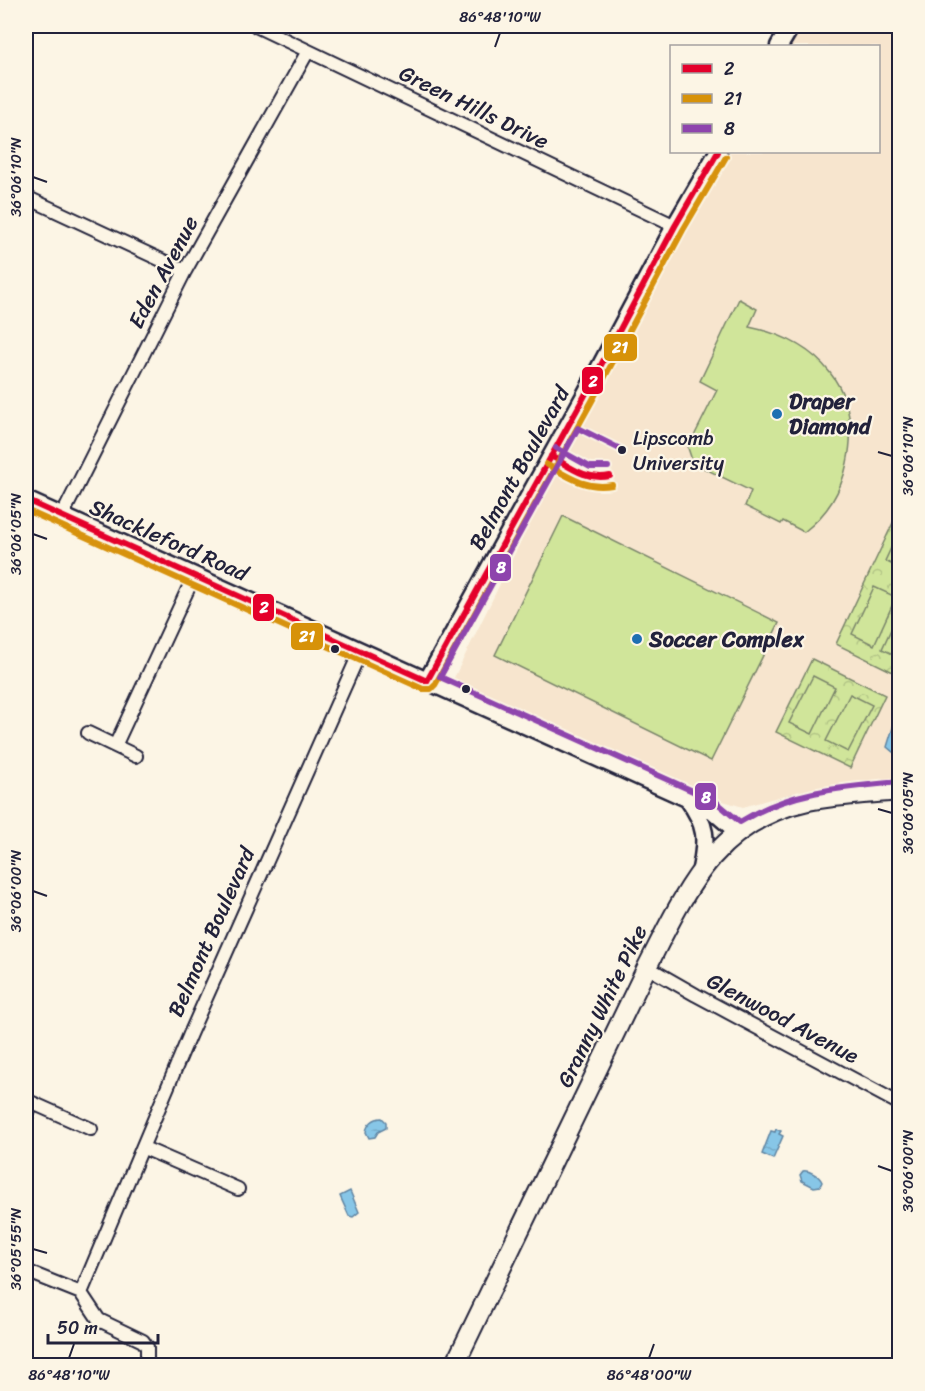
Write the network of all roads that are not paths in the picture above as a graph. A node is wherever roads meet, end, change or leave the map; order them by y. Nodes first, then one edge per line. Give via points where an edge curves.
1 (256, 26) edge
2 (791, 26) edge
3 (780, 45) edge
4 (308, 51) junction
5 (717, 153) edge
6 (26, 197) edge
7 (675, 226) junction
8 (185, 271) junction
9 (26, 500) edge
10 (62, 516) junction
11 (194, 576) junction
12 (360, 652) junction
13 (427, 681) junction
14 (88, 733) dead end
15 (116, 746) junction
16 (136, 756) dead end
17 (900, 792) edge
18 (687, 799) junction
19 (740, 832) junction
20 (700, 870) junction
21 (647, 967) junction
22 (29, 1101) edge
23 (900, 1104) edge
24 (26, 1118) edge
25 (91, 1129) dead end
26 (144, 1148) junction
27 (238, 1189) dead end
28 (26, 1270) edge
29 (81, 1293) junction
30 (460, 1364) edge
31 (147, 1365) edge

1 - 4 street, Green Hills Drive
2 - 3 street
4 - 7 street, Green Hills Drive
4 - 8 street, Eden Avenue
5 - 7 street, Belmont Boulevard
6 - 8 street
7 - 13 street, Belmont Boulevard
8 - 10 street, Eden Avenue
9 - 10 street, Shackleford Road
10 - 11 street, Shackleford Road
11 - 12 street, Shackleford Road
11 - 15 street
12 - 13 street, Shackleford Road
12 - 26 street, Belmont Boulevard via 190,1034
13 - 18 street, Shackleford Road
14 - 15 street
15 - 16 street
17 - 19 main road, Granny White Pike via 804,802
18 - 19 street, Shackleford Road via 711,809
18 - 20 street via 705,831
19 - 20 main road, Granny White Pike
20 - 21 main road, Granny White Pike
21 - 23 street, Glenwood Avenue
21 - 30 main road, Granny White Pike
22 - 24 street
22 - 25 street
26 - 27 street
26 - 29 street, Belmont Boulevard
28 - 29 street
29 - 31 street via 99,1320 143,1341

